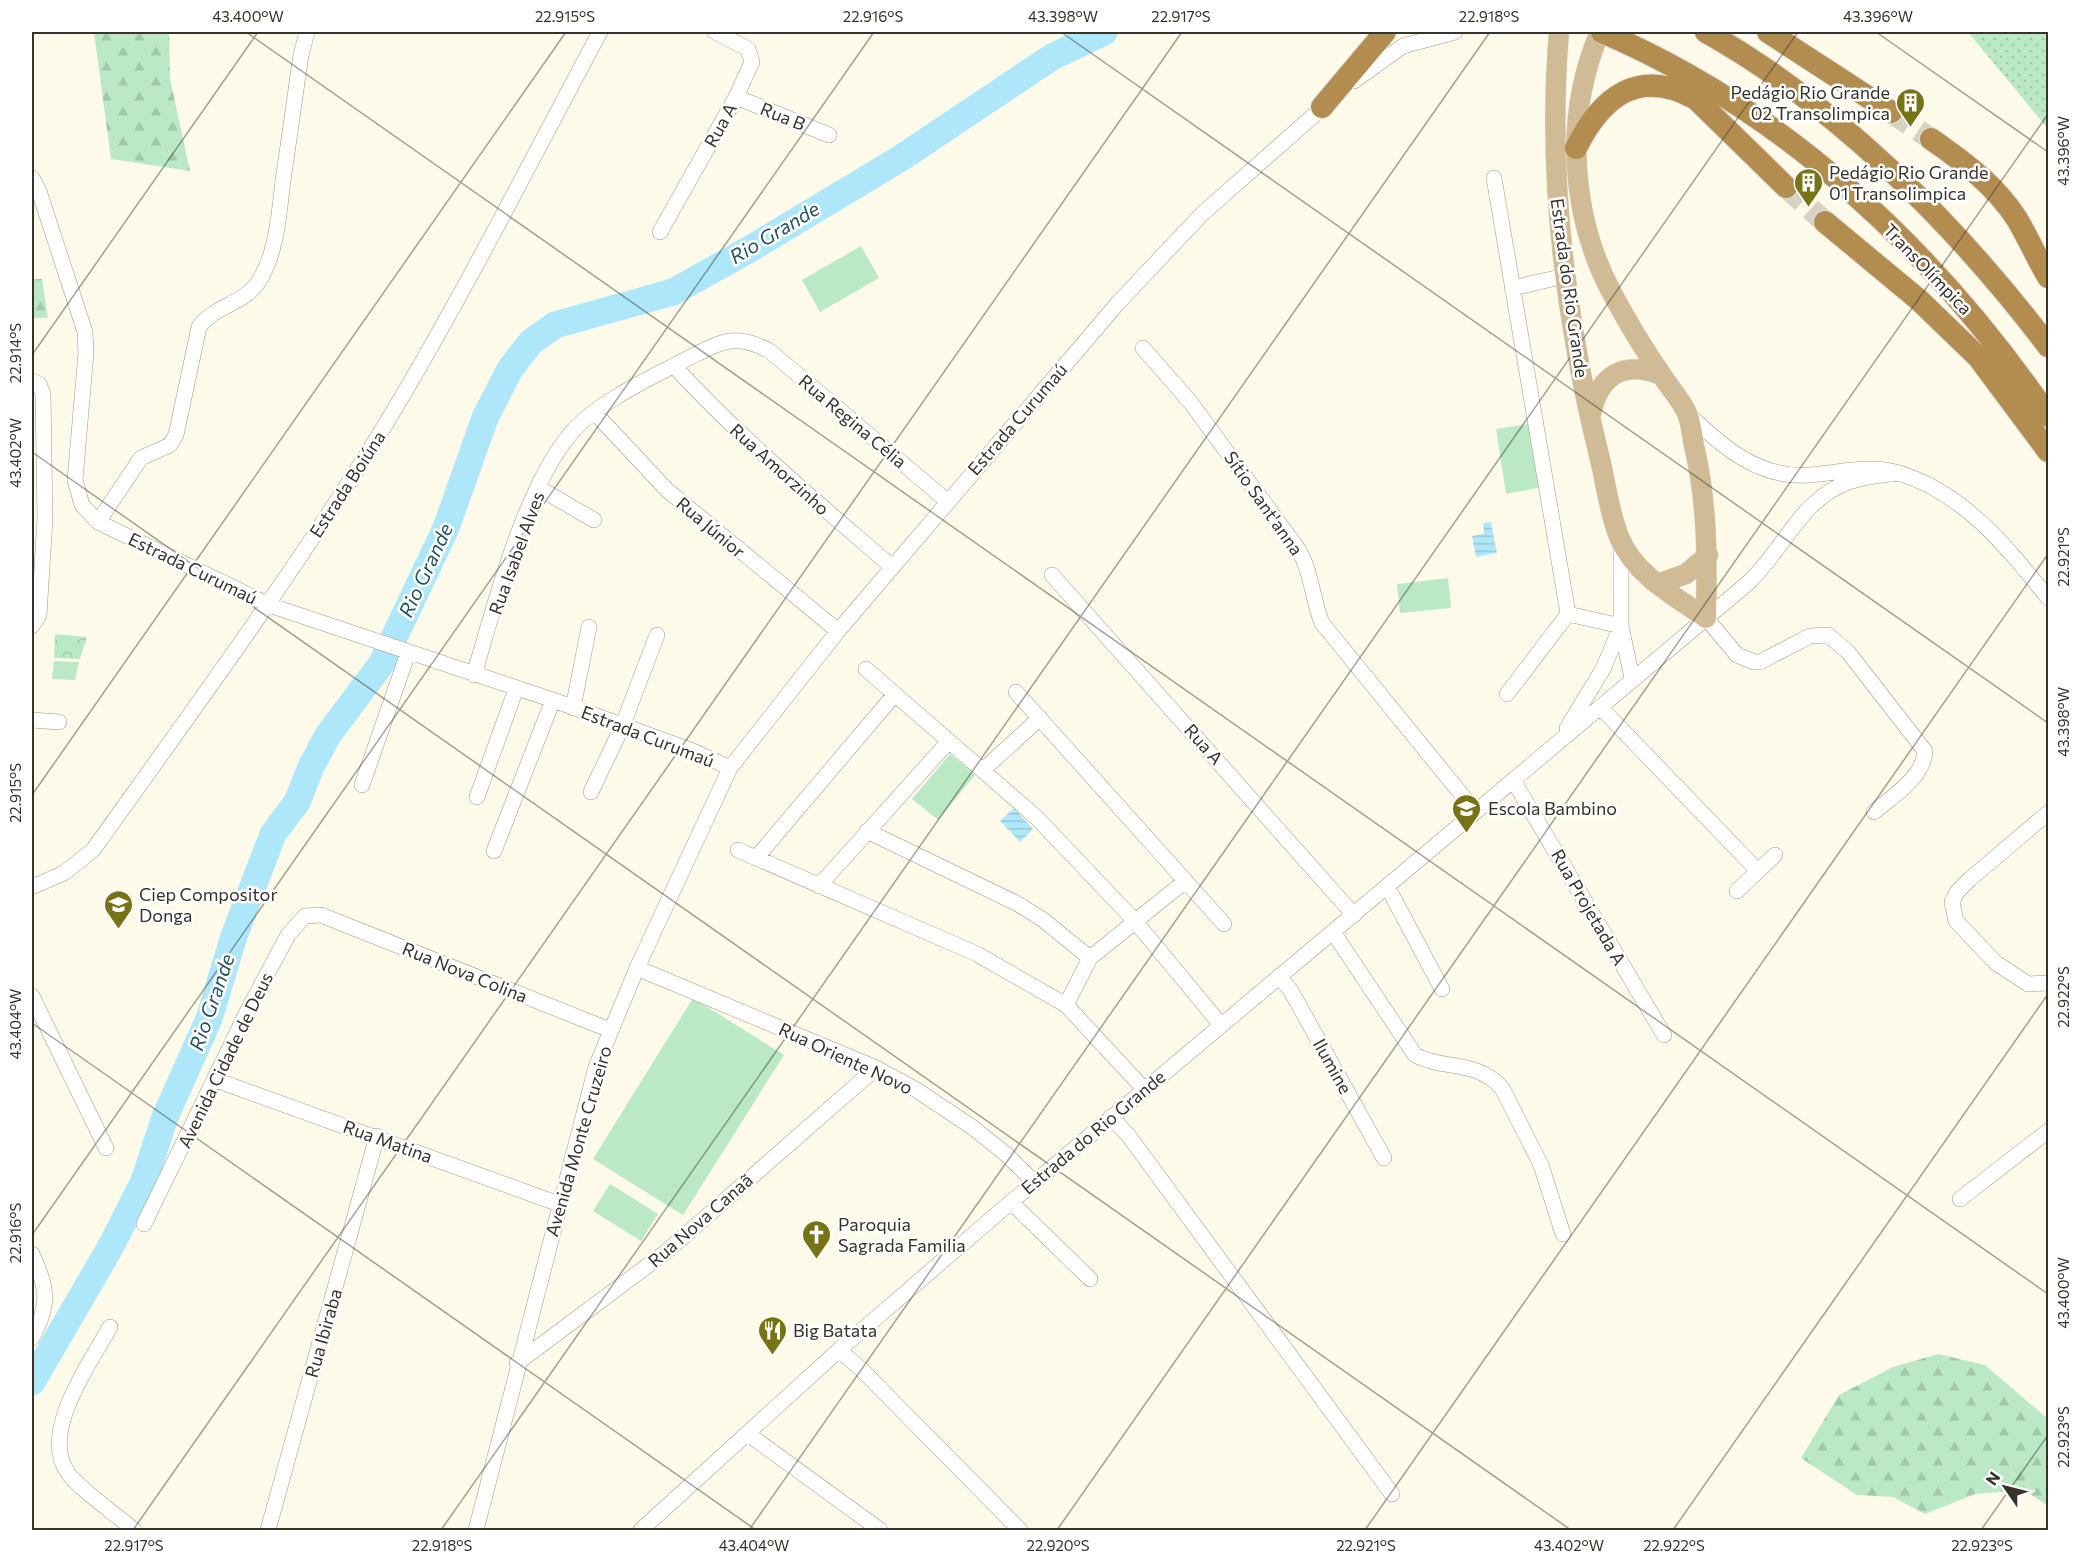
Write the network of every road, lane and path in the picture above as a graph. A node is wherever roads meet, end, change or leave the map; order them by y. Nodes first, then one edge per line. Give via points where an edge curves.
1 (307, 32) edge
2 (600, 32) edge
3 (715, 32) edge
4 (1385, 32) edge
5 (1455, 32) edge
6 (1559, 32) edge
7 (1601, 32) edge
8 (1706, 32) edge
9 (1768, 32) edge
10 (736, 98) junction
11 (1322, 107) junction
12 (1891, 112) tunnel mouth
13 (829, 135) dead end
14 (1931, 139) tunnel mouth
15 (1576, 148) junction
16 (32, 178) edge
17 (1494, 178) dead end
18 (1786, 187) tunnel mouth
19 (1825, 222) tunnel mouth
20 (660, 232) dead end
21 (1565, 276) junction
22 (2049, 276) edge
23 (1512, 288) junction
24 (756, 344) joint
25 (2049, 346) edge
26 (1143, 348) dead end
27 (674, 366) junction
28 (1661, 375) junction
29 (32, 381) edge
30 (594, 412) junction
31 (1686, 412) junction
32 (2049, 416) edge
33 (1590, 419) junction
34 (2049, 451) edge
35 (1900, 473) junction
36 (539, 488) junction
37 (947, 501) junction
38 (38, 518) edge
39 (594, 520) dead end
40 (98, 522) junction
41 (1620, 540) junction
42 (1708, 555) junction
43 (892, 567) junction
44 (1052, 575) dead end
45 (1657, 584) junction
46 (2049, 598) edge
47 (269, 604) junction
48 (1568, 614) junction
49 (1706, 618) junction
50 (32, 626) edge
51 (589, 627) dead end
52 (1621, 627) junction
53 (838, 631) junction
54 (657, 635) dead end
55 (403, 652) junction
56 (866, 669) dead end
57 (474, 675) junction
58 (1632, 678) junction
59 (516, 689) junction
60 (1016, 692) dead end
61 (895, 694) junction
62 (1508, 694) dead end
63 (553, 700) junction
64 (1600, 706) junction
65 (573, 708) junction
66 (1040, 718) junction
67 (32, 720) edge
68 (59, 722) dead end
69 (622, 727) junction
70 (949, 741) junction
71 (1555, 745) junction
72 (730, 768) junction
73 (984, 769) junction
74 (1512, 780) junction
75 (362, 785) dead end
76 (591, 792) dead end
77 (477, 797) dead end
78 (1474, 811) junction
79 (1874, 812) dead end
80 (2049, 813) edge
81 (867, 831) junction
82 (738, 850) dead end
83 (494, 851) dead end
84 (1774, 855) dead end
85 (756, 858) junction
86 (1758, 871) junction
87 (1184, 882) junction
88 (819, 886) junction
89 (32, 888) edge
90 (1388, 888) junction
91 (1737, 891) dead end
92 (321, 915) joint
93 (1354, 915) junction
94 (1134, 920) junction
95 (1224, 924) dead end
96 (1333, 932) junction
97 (1090, 958) junction
98 (637, 968) junction
99 (1279, 976) junction
100 (2049, 983) edge
101 (1442, 989) dead end
102 (32, 996) edge
103 (1066, 1005) junction
104 (1221, 1025) junction
105 (610, 1030) junction
106 (1664, 1035) dead end
107 (876, 1068) junction
108 (216, 1080) junction
109 (1144, 1089) junction
110 (1111, 1117) junction
111 (2049, 1131) edge
112 (377, 1136) junction
113 (106, 1148) dead end
114 (1384, 1158) dead end
115 (1035, 1183) junction
116 (1960, 1199) dead end
117 (1011, 1202) junction
118 (559, 1204) junction
119 (144, 1224) dead end
120 (1563, 1234) dead end
121 (32, 1254) edge
122 (1090, 1279) dead end
123 (110, 1327) dead end
124 (32, 1338) edge
125 (839, 1350) junction
126 (517, 1363) junction
127 (748, 1434) junction
128 (1392, 1494) dead end
129 (134, 1530) edge
130 (268, 1530) edge
131 (476, 1530) edge
132 (641, 1530) edge
133 (880, 1530) edge
134 (1020, 1530) edge

1 - 40 street via 276,229 266,269 245,296 206,318 199,327 176,435 170,445 141,458
2 - 47 street, Estrada Boiúna via 483,252 380,433
3 - 10 street, Rua A via 737,41 751,55
4 - 11 highway
5 - 11 street, Estrada Curumaú via 1403,46
6 - 21 main road, Estrada do Rio Grande via 1555,177
7 - 15 main road, Estrada do Rio Grande via 1585,72
7 - 32 highway, TransOlímpica via 1686,72 1763,120 1847,188 1953,292 2007,355
8 - 25 highway via 1794,89 1842,128 1944,222
9 - 12 highway
10 - 13 street, Rua B
10 - 20 street, Rua A
11 - 37 street, Estrada Curumaú via 1242,177 1149,269
14 - 22 highway via 1967,164 2000,196
15 - 18 highway via 1593,117 1612,98 1627,90 1660,86 1696,99
15 - 28 main road, Estrada do Rio Grande via 1578,190 1596,260
16 - 40 street, Estrada Curumaú via 85,332 75,480 82,505
17 - 23 street
19 - 34 highway via 1919,300 1978,357
21 - 23 street
21 - 33 main road, Estrada do Rio Grande
23 - 48 street
24 - 27 street, Rua Isabel Alves via 744,339 730,340
24 - 37 street, Rua Regina Célia via 822,394
26 - 78 street, Sítio Sant'anna via 1191,403 1298,549 1323,623
27 - 30 street, Rua Isabel Alves
27 - 43 street, Rua Amorzinho via 764,457
28 - 31 main road, Estrada do Rio Grande
28 - 33 main road via 1633,368 1612,376 1598,391
29 - 38 street via 39,384 43,394
30 - 36 street, Rua Isabel Alves via 558,451
30 - 53 street, Rua Júnior via 667,490
31 - 35 street via 1724,447 1760,468 1807,476 1858,468
31 - 42 main road, Estrada do Rio Grande via 1704,489
33 - 41 main road, Estrada do Rio Grande
35 - 46 street via 1951,496 2016,558
35 - 49 street via 1851,481 1817,498 1761,571
36 - 39 street
36 - 57 street, Rua Isabel Alves via 524,521
37 - 43 street, Estrada Curumaú
38 - 50 street via 39,615
40 - 47 street, Estrada Curumaú
41 - 45 main road, Estrada do Rio Grande
41 - 52 street, Estrada do Rio Grande
42 - 45 main road via 1686,574
42 - 49 main road, Estrada do Rio Grande
43 - 53 street, Estrada Curumaú
44 - 93 street, Rua A
45 - 49 main road, Estrada do Rio Grande
47 - 55 street, Estrada Curumaú
47 - 89 street, Estrada Boiúna via 93,850 64,873
48 - 52 street
48 - 62 street
49 - 58 street, Estrada do Rio Grande
49 - 79 street via 1737,655 1747,661 1760,662 1820,634 1828,634 1848,652 1925,751 1919,771
51 - 65 street
52 - 58 street
52 - 71 street, Estrada do Rio Grande via 1603,669
53 - 72 street, Estrada Curumaú
54 - 69 street
55 - 57 street, Estrada Curumaú
55 - 75 street
56 - 61 street
57 - 59 street, Estrada Curumaú
58 - 64 street, Estrada do Rio Grande
59 - 63 street, Estrada Curumaú
59 - 77 street
60 - 66 street
61 - 70 street
61 - 85 street
63 - 65 street, Estrada Curumaú
63 - 83 street
64 - 71 street, Estrada do Rio Grande
64 - 86 street
65 - 69 street, Estrada Curumaú
66 - 73 street
66 - 87 street
67 - 68 street
69 - 72 street, Estrada Curumaú
69 - 76 street
70 - 73 street
70 - 81 street
71 - 74 street, Estrada do Rio Grande
72 - 98 street, Avenida Monte Cruzeiro
73 - 94 street via 1036,817
74 - 78 street, Estrada do Rio Grande
74 - 106 street, Rua Projetada A
78 - 90 street, Estrada do Rio Grande
80 - 100 street via 1970,879 1952,902 1956,921 1996,963 2028,984
81 - 88 street
81 - 97 street via 1018,904
82 - 85 street
84 - 86 street
85 - 88 street
86 - 91 street
87 - 94 street
87 - 95 street
88 - 103 street via 976,954
90 - 93 street, Estrada do Rio Grande
90 - 101 street
92 - 105 street, Rua Nova Colina
92 - 108 street, Avenida Cidade de Deus via 305,916 288,935
93 - 96 street, Estrada do Rio Grande
94 - 97 street
94 - 104 street
96 - 99 street, Estrada do Rio Grande
96 - 120 street via 1415,1055 1430,1063 1466,1066 1495,1080 1502,1088 1541,1165
97 - 103 street
98 - 105 street, Avenida Monte Cruzeiro
98 - 107 street, Rua Oriente Novo
99 - 104 street, Estrada do Rio Grande
99 - 114 street, Ilumine
102 - 113 street
103 - 109 street
104 - 109 street, Estrada do Rio Grande
105 - 118 street, Avenida Monte Cruzeiro via 586,1099
107 - 115 street, Rua Oriente Novo via 972,1127
107 - 126 street, Rua Nova Canaã via 666,1252
108 - 112 street, Rua Matina
108 - 119 street, Avenida Cidade de Deus
109 - 110 street, Estrada do Rio Grande
110 - 115 street, Estrada do Rio Grande
110 - 128 street via 1135,1144
111 - 116 street
112 - 118 street, Rua Matina
112 - 130 street, Rua Ibiraba
115 - 117 street, Estrada do Rio Grande
117 - 122 street
117 - 125 street, Estrada do Rio Grande
118 - 126 street, Avenida Monte Cruzeiro
121 - 124 street via 46,1296 44,1317
123 - 129 street via 75,1389 59,1437 59,1454 69,1474
125 - 127 street, Estrada do Rio Grande
125 - 134 street
126 - 131 street, Avenida Monte Cruzeiro
127 - 132 street, Estrada do Rio Grande
127 - 133 street

